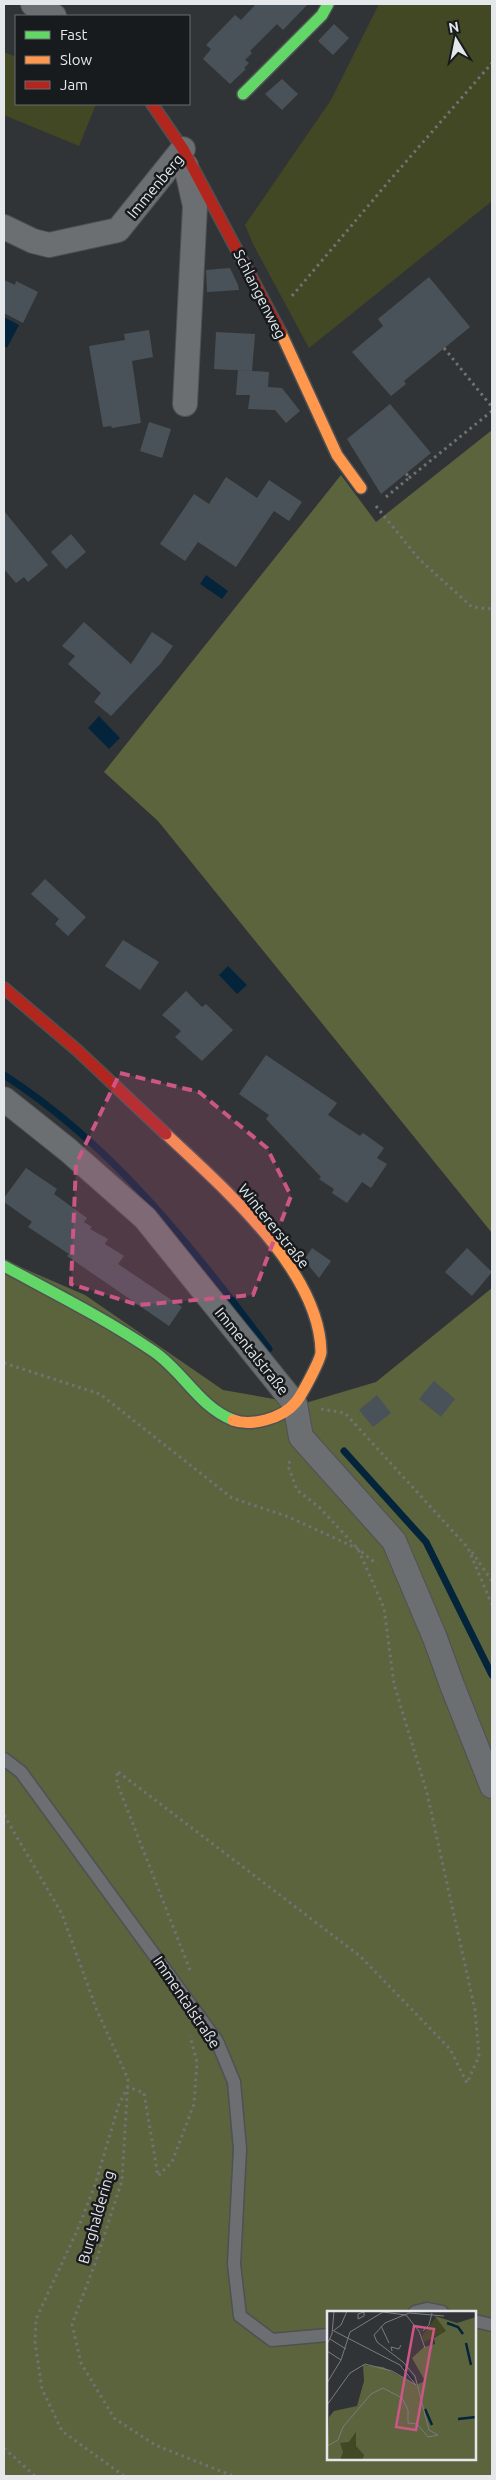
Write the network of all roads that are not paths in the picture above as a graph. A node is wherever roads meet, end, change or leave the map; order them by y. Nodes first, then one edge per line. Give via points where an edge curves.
1 (34, 4) edge
2 (328, 4) edge
3 (52, 15) edge
4 (244, 94) dead end
5 (153, 105) edge
6 (183, 149) junction
7 (4, 227) edge
8 (185, 404) dead end
9 (362, 488) road end
10 (4, 988) edge
11 (4, 1099) edge
12 (4, 1266) edge
13 (295, 1404) junction
14 (4, 1759) edge
15 (492, 1786) edge
16 (419, 2311) edge
17 (437, 2311) edge
18 (476, 2321) edge
19 (492, 2325) edge
20 (327, 2335) edge

1 - 3 street
2 - 4 street via 322,15
5 - 6 street, Schlangenweg
6 - 7 street, Immenberg via 118,230 49,245
6 - 8 street, Immenberg via 195,206
6 - 9 street, Schlangenweg via 274,318 337,456
10 - 13 street, Wintererstraße via 77,1050 239,1203 299,1279 314,1315 321,1354
11 - 13 street, Immentalstraße via 146,1218
12 - 13 street via 155,1352 216,1414 240,1423 265,1422
13 - 15 street, Immentalstraße via 301,1437 394,1542
14 - 20 lane, Immentalstraße via 21,1772 217,2041 234,2082 240,2149 234,2264 240,2316 272,2340
16 - 17 lane
18 - 19 lane

